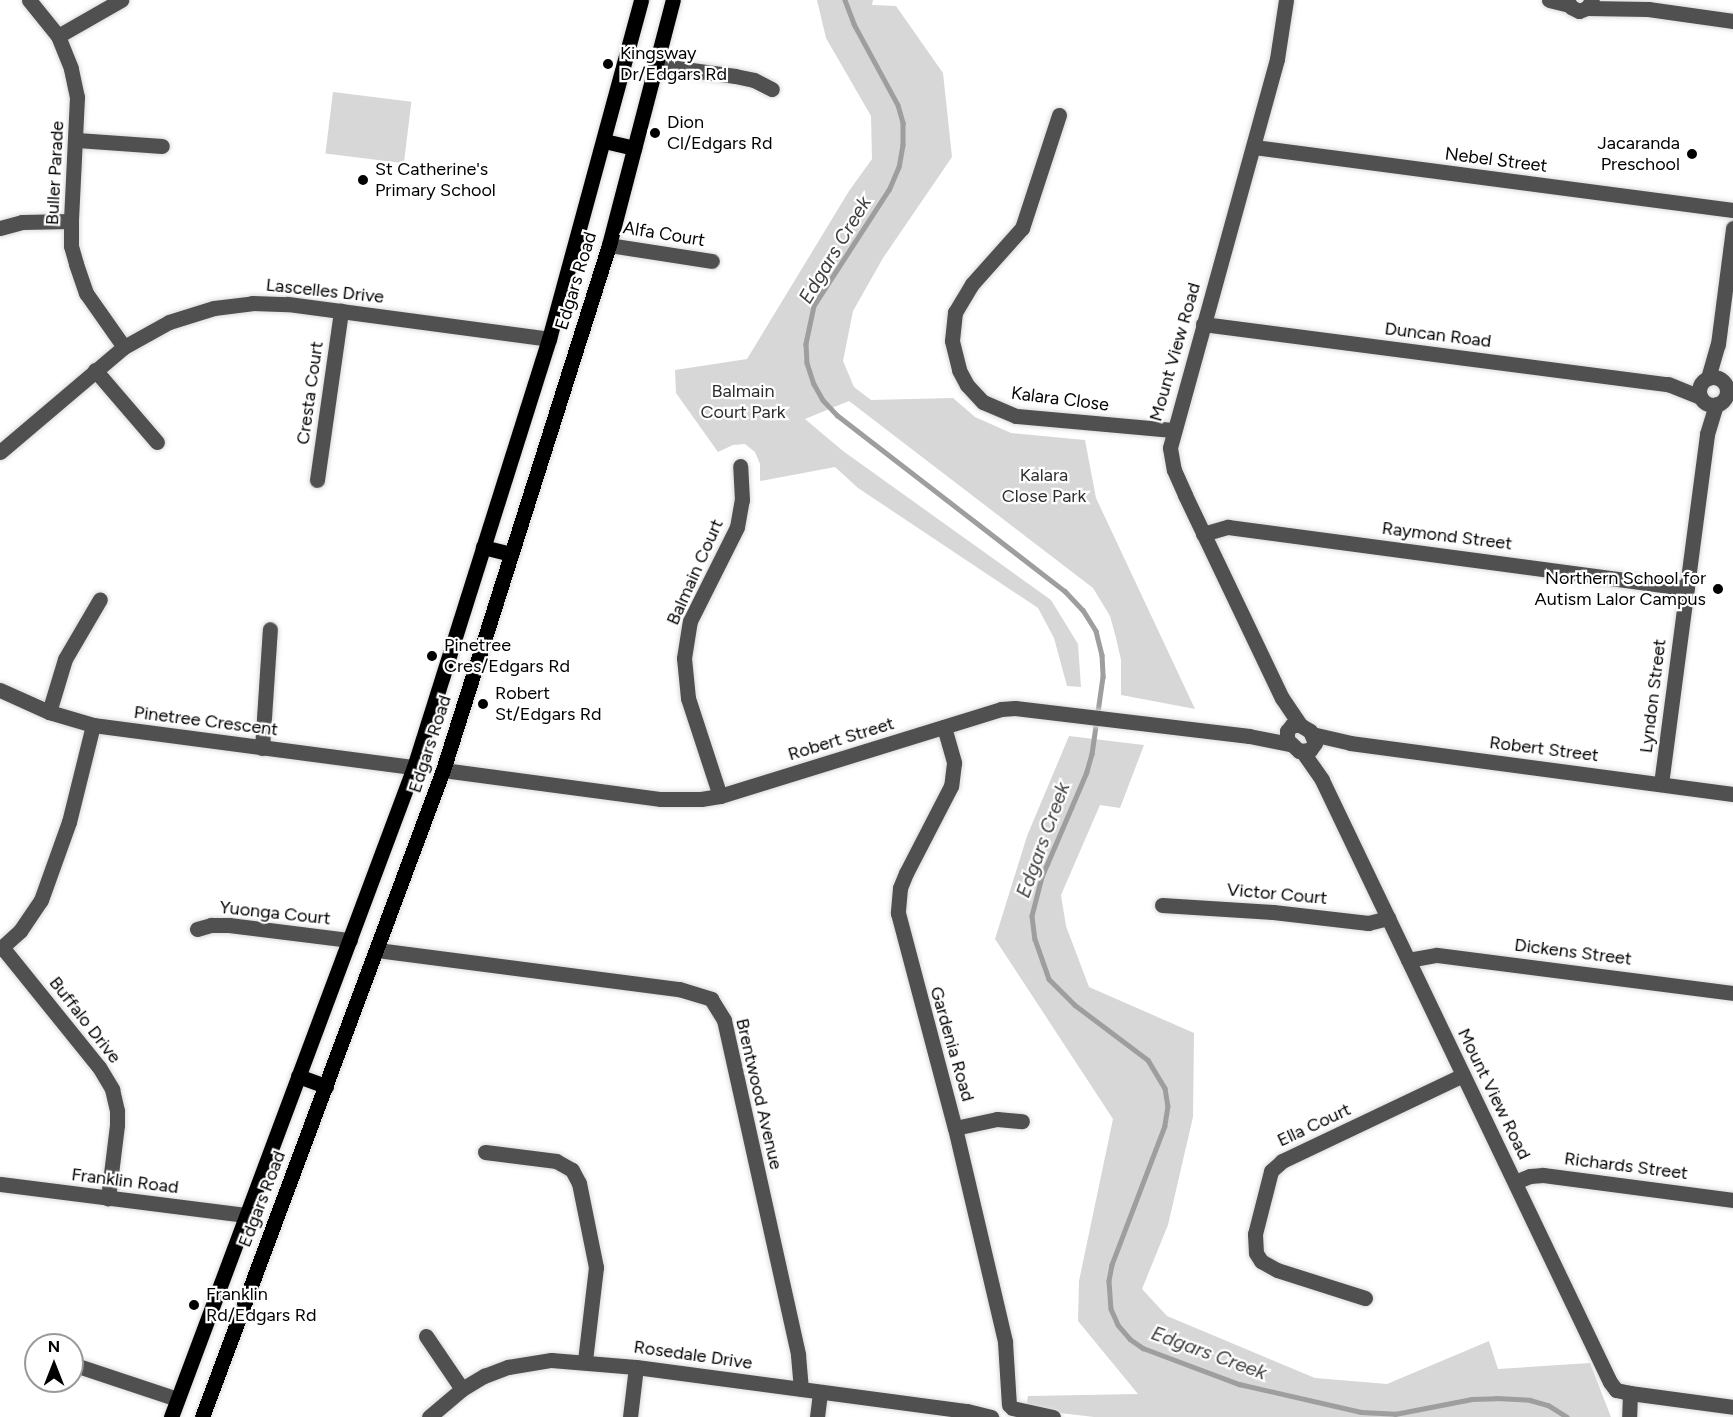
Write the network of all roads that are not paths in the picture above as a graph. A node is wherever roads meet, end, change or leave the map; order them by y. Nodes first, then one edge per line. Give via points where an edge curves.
1 (28, 0) edge
2 (121, 0) edge
3 (641, 0) edge
4 (673, 0) edge
5 (1286, 0) edge
6 (1549, 0) edge
7 (1620, 0) edge
8 (1568, 3) edge
9 (1590, 4) edge
10 (1648, 9) junction
11 (1733, 21) edge
12 (57, 36) junction
13 (655, 65) junction
14 (772, 89) dead end
15 (1059, 115) dead end
16 (77, 140) junction
17 (604, 141) junction
18 (162, 146) dead end
19 (1254, 147) junction
20 (634, 148) junction
21 (1733, 210) edge
22 (70, 221) junction
23 (0, 228) edge
24 (1733, 228) edge
25 (609, 244) junction
26 (712, 261) dead end
27 (341, 312) junction
28 (1203, 324) junction
29 (549, 339) junction
30 (124, 347) junction
31 (95, 370) junction
32 (1717, 392) edge
33 (1173, 430) junction
34 (157, 442) dead end
35 (0, 452) edge
36 (740, 466) dead end
37 (317, 480) dead end
38 (1203, 534) junction
39 (483, 547) junction
40 (511, 554) junction
41 (1687, 588) junction
42 (100, 599) dead end
43 (270, 629) dead end
44 (0, 690) edge
45 (49, 712) junction
46 (93, 725) junction
47 (944, 727) junction
48 (1301, 738) junction
49 (262, 748) junction
50 (414, 767) junction
51 (443, 770) junction
52 (1661, 784) junction
53 (1733, 794) edge
54 (720, 796) junction
55 (1162, 905) dead end
56 (1388, 918) junction
57 (196, 929) dead end
58 (350, 940) junction
59 (1, 948) edge
60 (377, 950) junction
61 (1408, 960) junction
62 (1733, 993) edge
63 (298, 1076) junction
64 (1463, 1076) junction
65 (326, 1086) junction
66 (1022, 1121) dead end
67 (955, 1128) junction
68 (485, 1152) dead end
69 (1515, 1182) junction
70 (0, 1184) edge
71 (108, 1198) junction
72 (1733, 1200) edge
73 (246, 1215) junction
74 (1365, 1298) dead end
75 (426, 1336) dead end
76 (585, 1361) junction
77 (84, 1368) edge
78 (636, 1368) junction
79 (462, 1389) junction
80 (801, 1389) junction
81 (820, 1392) junction
82 (1630, 1393) junction
83 (177, 1399) junction
84 (1733, 1407) edge
85 (1001, 1411) edge
86 (1041, 1416) edge
87 (171, 1417) edge
88 (202, 1417) edge
89 (429, 1417) edge
90 (630, 1417) edge
91 (817, 1417) edge
92 (1629, 1417) edge

1 - 12 street, Buller Parade
2 - 12 street
3 - 17 main road, Edgars Road
4 - 13 main road, Edgars Road
5 - 19 street, Mount View Road via 1277,59
6 - 8 street
7 - 10 street
8 - 9 street via 1576,10
9 - 10 street
10 - 11 street
12 - 16 street, Buller Parade via 76,89
13 - 14 street via 735,76
13 - 20 main road, Edgars Road
15 - 33 street, Kalara Close via 1022,228 972,284 955,312 952,341 959,370 983,402 1016,416
16 - 18 street
16 - 22 street, Buller Parade
17 - 20 main road
17 - 29 main road, Edgars Road
19 - 21 street, Nebel Street
19 - 28 street, Mount View Road
20 - 25 main road, Edgars Road
22 - 23 street via 22,222
22 - 30 street, Buller Parade via 71,246 86,293
24 - 32 street, Lyndon Street via 1718,345
25 - 26 street, Alfa Court
25 - 40 main road, Edgars Road
27 - 29 street, Lascelles Drive
27 - 30 street, Lascelles Drive via 268,303 224,307 169,322
27 - 37 street, Cresta Court
28 - 32 street, Duncan Road
28 - 33 street, Mount View Road
29 - 39 main road, Edgars Road
30 - 31 street, Lascelles Drive
31 - 34 street
31 - 35 street, Lascelles Drive
32 - 41 street, Lyndon Street via 1707,434
33 - 38 street, Mount View Road via 1170,448 1174,470
36 - 54 street, Balmain Court via 742,500 737,527 690,621 684,658 688,698
38 - 41 street, Raymond Street via 1228,527
38 - 48 street, Mount View Road
39 - 40 main road
39 - 50 main road, Edgars Road
40 - 51 main road, Edgars Road
41 - 52 street, Lyndon Street
42 - 45 street via 65,659
43 - 49 street
44 - 45 street, Pinetree Crescent
45 - 46 street, Pinetree Crescent
46 - 49 street, Pinetree Crescent
46 - 59 street via 76,797 41,900 20,931
47 - 48 street, Robert Street via 1015,708 1249,736
47 - 54 street, Robert Street
47 - 67 street, Gardenia Road via 954,763 951,786 906,873 897,913
48 - 52 street, Robert Street
48 - 56 street, Mount View Road
49 - 50 street, Pinetree Crescent
50 - 58 main road, Edgars Road
51 - 54 street, Robert Street via 661,799
51 - 60 main road, Edgars Road
52 - 53 street, Robert Street
55 - 56 street, Victor Court via 1368,923
56 - 61 street, Mount View Road
57 - 58 street, Yuonga Court via 229,925
58 - 63 main road, Edgars Road
59 - 71 street, Buffalo Drive via 99,1067 111,1089 117,1125
60 - 65 main road, Edgars Road
60 - 80 street, Brentwood Avenue via 679,989 711,999 724,1020 798,1355
61 - 62 street, Dickens Street via 1437,955
61 - 64 street, Mount View Road
63 - 65 main road
63 - 73 main road, Edgars Road
64 - 69 street, Mount View Road
64 - 74 street, Ella Court via 1282,1161 1271,1171 1255,1234 1256,1253 1261,1262
65 - 88 main road, Edgars Road
66 - 67 street via 997,1119
67 - 85 street, Gardenia Road via 1005,1342 1008,1381
68 - 76 street via 556,1161 572,1170 579,1183 596,1267
69 - 72 street, Richards Street via 1543,1175
69 - 82 street, Mount View Road via 1610,1382 1616,1390
70 - 71 street, Franklin Road
71 - 73 street, Franklin Road
73 - 83 main road, Edgars Road
75 - 79 street
76 - 78 street, Rosedale Drive
76 - 79 street, Rosedale Drive via 528,1362 484,1376
77 - 83 street
78 - 80 street, Rosedale Drive
78 - 90 street
79 - 89 street, Rosedale Drive
80 - 81 street, Rosedale Drive
81 - 85 street, Rosedale Drive via 967,1411
81 - 91 street
82 - 84 street
82 - 92 street
83 - 87 main road, Edgars Road
85 - 86 street, Rosedale Drive

